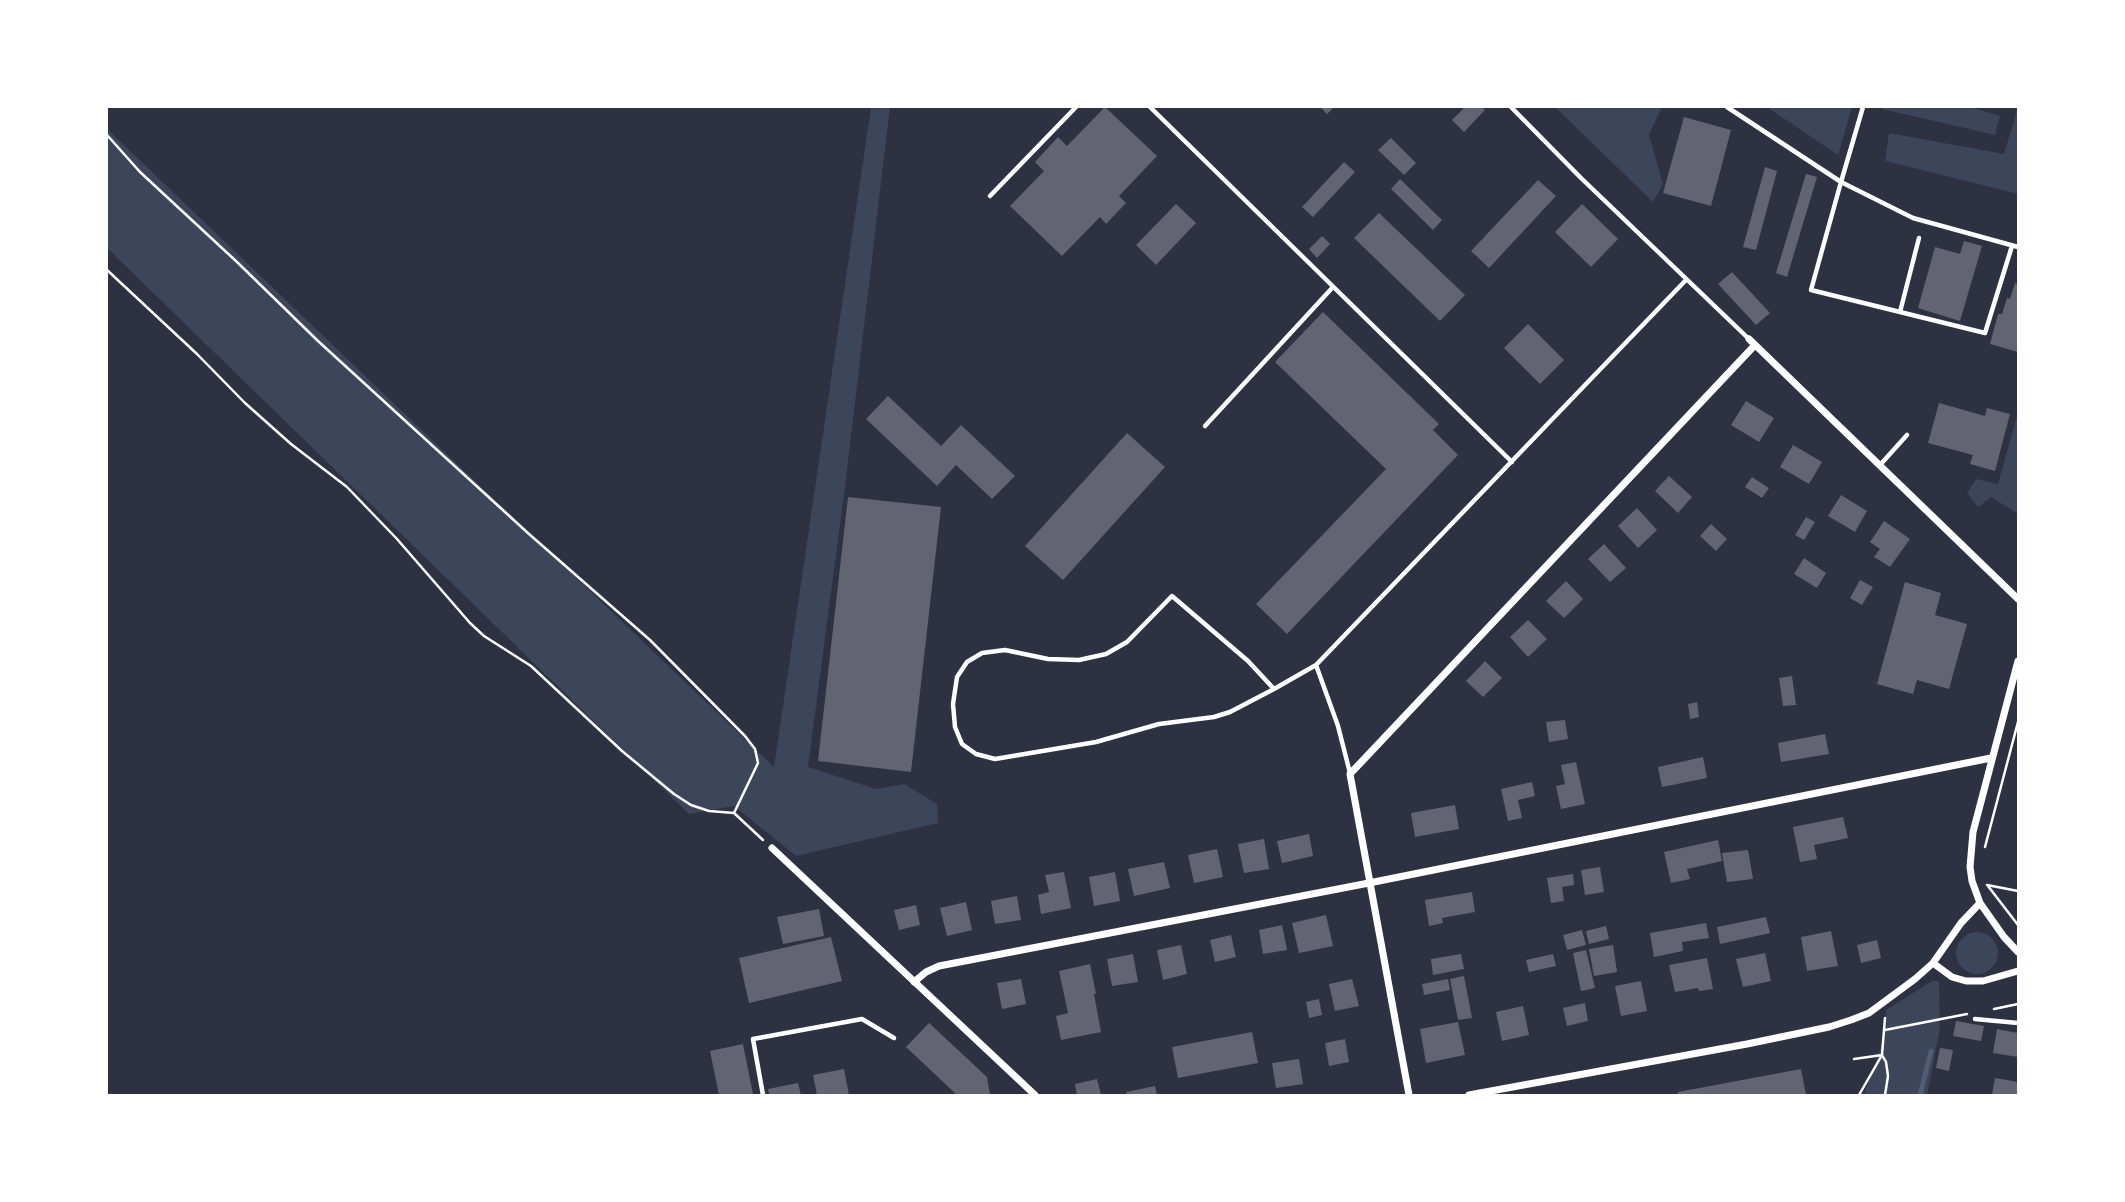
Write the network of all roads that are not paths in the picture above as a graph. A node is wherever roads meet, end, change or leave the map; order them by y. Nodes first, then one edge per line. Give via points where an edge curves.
1 (1076, 107) edge
2 (1150, 107) edge
3 (1511, 107) edge
4 (1727, 107) edge
5 (1863, 107) edge
6 (1841, 182) junction
7 (990, 196) dead end
8 (1919, 238) dead end
9 (2015, 247) edge
10 (1685, 281) junction
11 (1333, 287) junction
12 (1900, 312) junction
13 (1752, 342) junction
14 (1205, 426) dead end
15 (1906, 435) dead end
16 (1511, 462) junction
17 (1880, 465) junction
18 (2018, 599) edge
19 (2018, 661) edge
20 (1316, 665) junction
21 (1274, 689) junction
22 (1991, 758) junction
23 (1350, 775) junction
24 (772, 848) road end
25 (1369, 883) junction
26 (1980, 903) junction
27 (2018, 952) edge
28 (1933, 963) junction
29 (2018, 971) edge
30 (914, 982) junction
31 (1975, 1019) dead end
32 (2018, 1023) edge
33 (894, 1038) dead end
34 (763, 1095) edge
35 (1035, 1095) edge
36 (1409, 1095) edge
37 (1469, 1095) edge

1 - 7 lane
2 - 11 lane
3 - 10 lane
4 - 6 lane
5 - 6 lane
6 - 9 lane via 1913,218
6 - 12 lane via 1811,290
8 - 12 lane
9 - 12 lane via 1985,333
10 - 13 lane
10 - 16 lane
11 - 14 lane
11 - 16 lane
13 - 17 street
13 - 23 street
15 - 17 lane
16 - 20 lane
17 - 18 street
19 - 22 street
20 - 21 lane
20 - 23 lane
21 - 21 lane via 1214,717 1158,724 1096,742 995,759 962,744 953,704 957,677 967,662 982,653 1004,650 1079,660 1106,654 1127,642 1172,596
22 - 25 street
22 - 26 street via 1970,851 1972,881
23 - 25 street
24 - 30 street
25 - 30 street via 939,966
25 - 36 street
26 - 27 street
26 - 28 street
28 - 29 street via 1966,981
28 - 37 street via 1869,1013 1829,1027
30 - 35 street
31 - 32 lane
33 - 34 lane via 862,1019 753,1039

